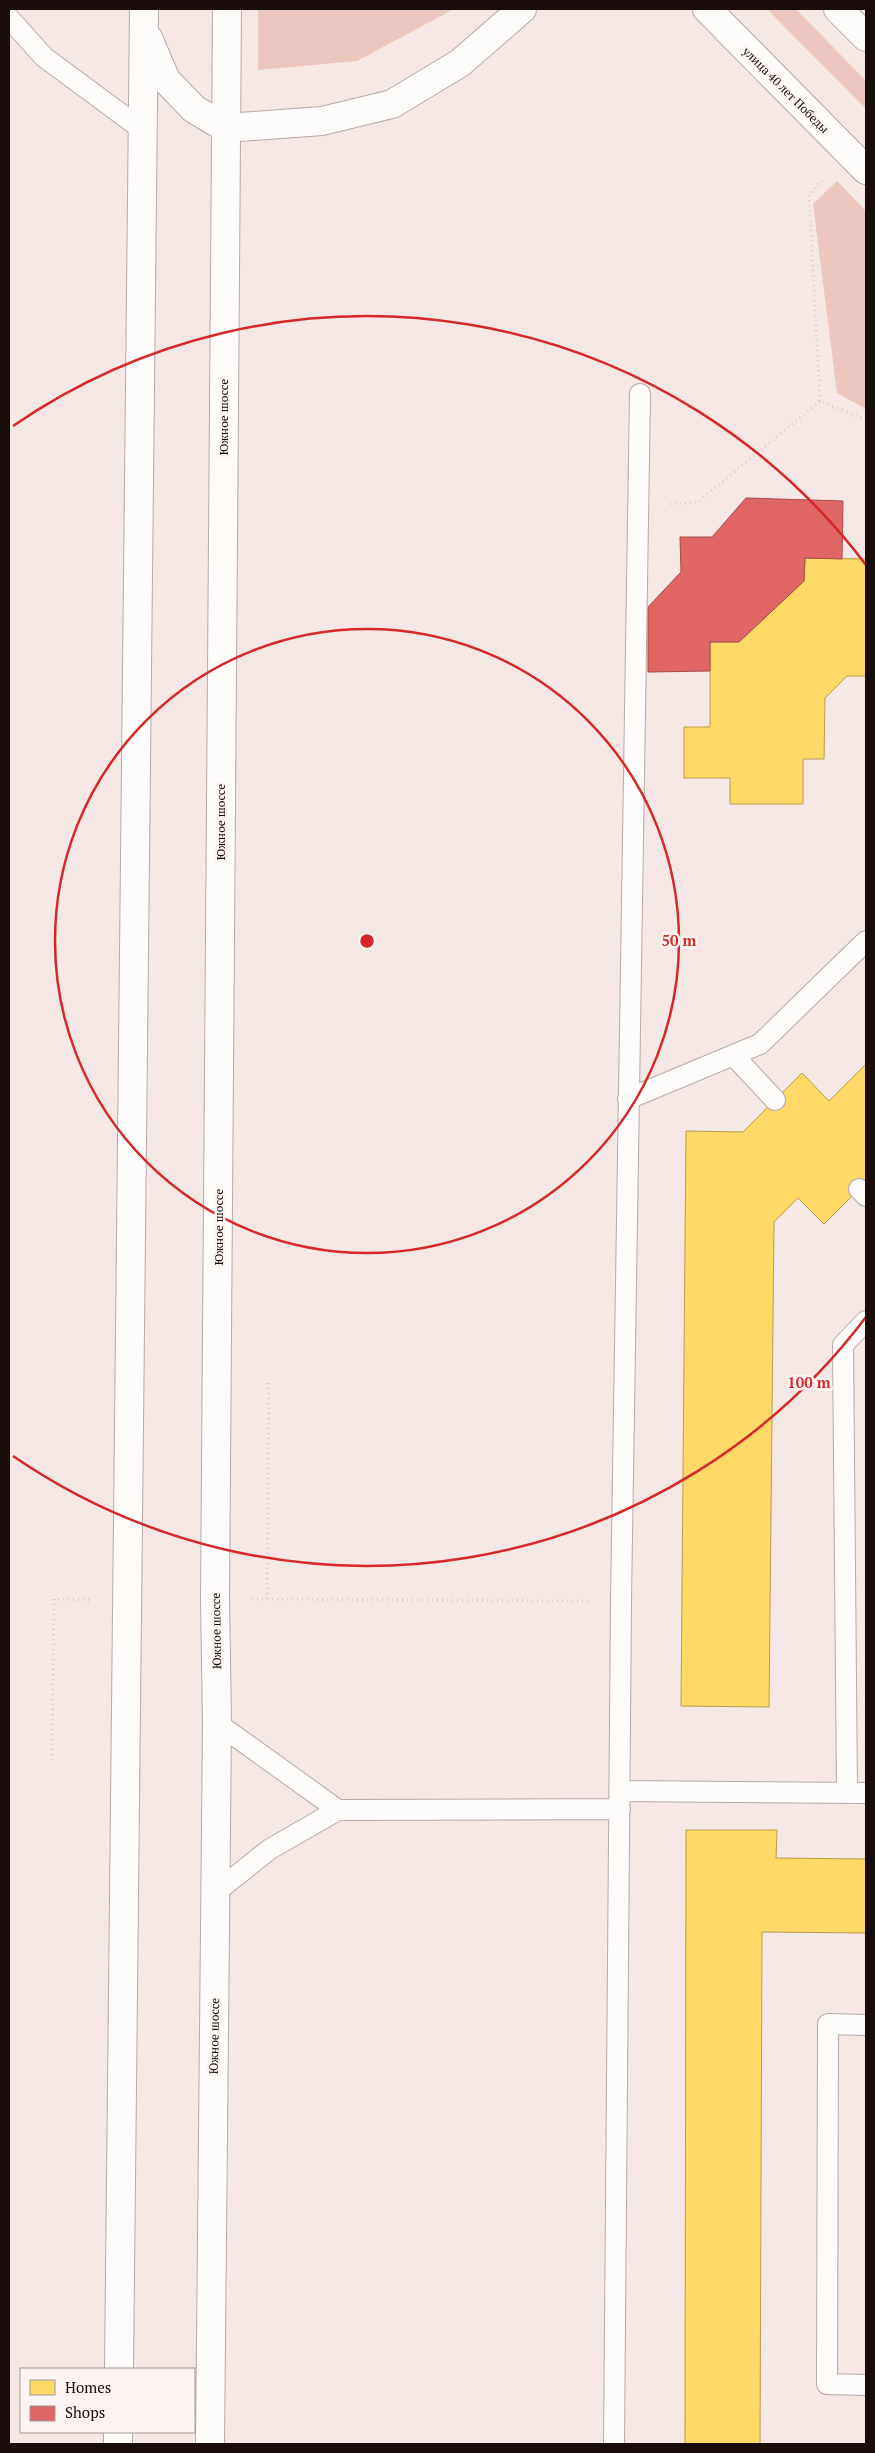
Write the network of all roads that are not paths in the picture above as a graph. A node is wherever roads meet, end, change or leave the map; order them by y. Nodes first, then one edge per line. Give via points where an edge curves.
1 (227, 9) edge
2 (522, 9) edge
3 (707, 9) edge
4 (838, 9) edge
5 (9, 18) edge
6 (144, 19) edge
7 (866, 37) edge
8 (226, 128) junction
9 (144, 131) junction
10 (857, 161) edge
11 (640, 394) dead end
12 (866, 941) edge
13 (733, 1055) junction
14 (628, 1099) junction
15 (775, 1100) dead end
16 (866, 1321) edge
17 (217, 1723) junction
18 (856, 1793) edge
19 (620, 1800) junction
20 (338, 1810) junction
21 (216, 1892) junction
22 (866, 2025) edge
23 (119, 2368) edge
24 (866, 2385) edge
25 (210, 2444) edge
26 (614, 2444) edge

1 - 8 main road, Южное шоссе
2 - 8 main road via 460,63 392,104 322,121
3 - 10 main road, улица 40 лет Победы
4 - 7 main road
5 - 9 lane via 44,56
6 - 8 main road via 166,80 194,110
6 - 9 main road
8 - 17 main road, Южное шоссе via 215,1599
9 - 23 main road
11 - 14 lane
12 - 13 lane via 760,1044
13 - 14 lane
13 - 15 lane
14 - 19 lane
16 - 18 lane via 843,1345
17 - 20 lane
17 - 21 main road, Южное шоссе
18 - 19 lane
19 - 20 lane
19 - 26 lane
20 - 21 lane via 270,1849
21 - 25 main road, Южное шоссе
22 - 24 lane via 828,2024 826,2384

